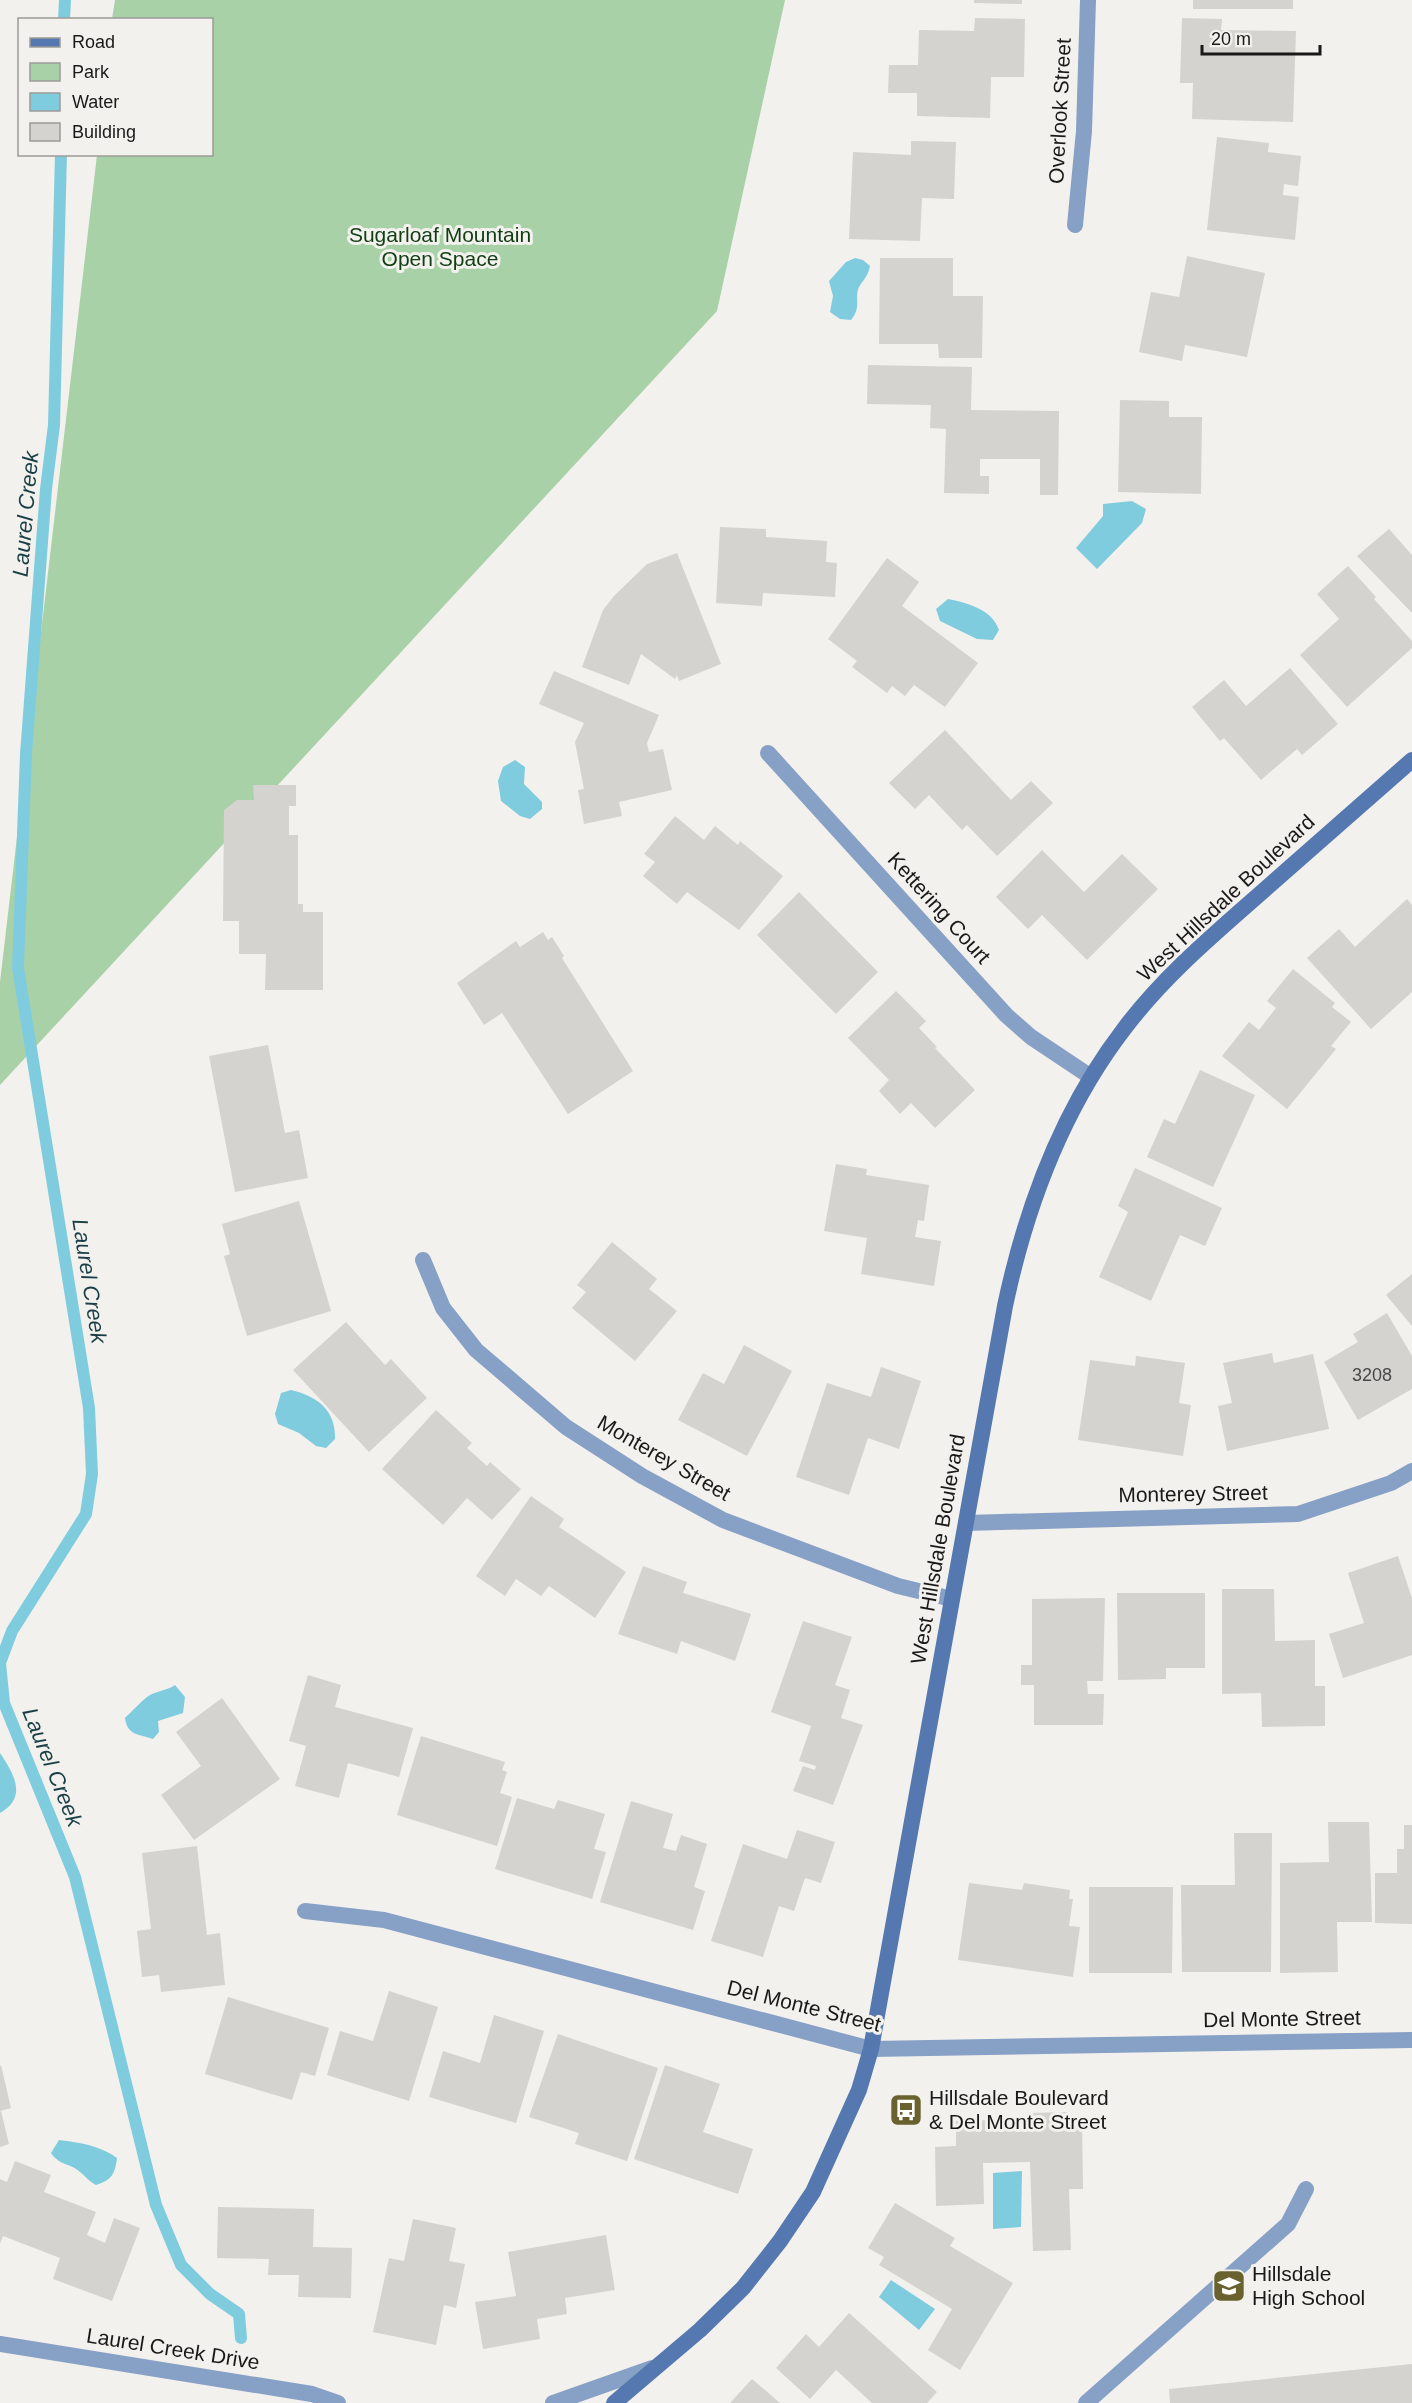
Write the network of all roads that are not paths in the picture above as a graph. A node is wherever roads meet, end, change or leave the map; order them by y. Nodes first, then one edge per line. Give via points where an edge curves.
1 (1088, 0) edge
2 (1075, 225) dead end
3 (768, 753) dead end
4 (1412, 760) edge
5 (1091, 1077) junction
6 (423, 1260) dead end
7 (1412, 1471) edge
8 (966, 1523) junction
9 (952, 1599) junction
10 (305, 1911) dead end
11 (1412, 2040) edge
12 (871, 2049) junction
13 (1305, 2189) dead end
14 (0, 2344) edge
15 (652, 2368) junction
16 (338, 2403) edge
17 (553, 2403) edge
18 (614, 2403) edge
19 (1086, 2403) edge

1 - 2 street, Overlook Street via 1084,131
3 - 5 street, Kettering Court via 1006,1015 1031,1037
4 - 5 main road, West Hillsdale Boulevard via 1162,984
5 - 8 main road, West Hillsdale Boulevard via 1054,1150 1018,1248
6 - 9 street, Monterey Street via 443,1308 476,1350 566,1427 642,1476 723,1520 898,1586
7 - 8 street, Monterey Street via 1391,1483 1298,1514
8 - 9 main road, West Hillsdale Boulevard
9 - 12 main road, West Hillsdale Boulevard
10 - 12 street, Del Monte Street via 384,1920
11 - 12 street, Del Monte Street
12 - 15 main road, West Hillsdale Boulevard via 838,2142 813,2192 780,2241 743,2288 700,2330
13 - 19 street via 1288,2224
14 - 16 street, Laurel Creek Drive via 312,2394
15 - 17 street
15 - 18 main road, West Hillsdale Boulevard

